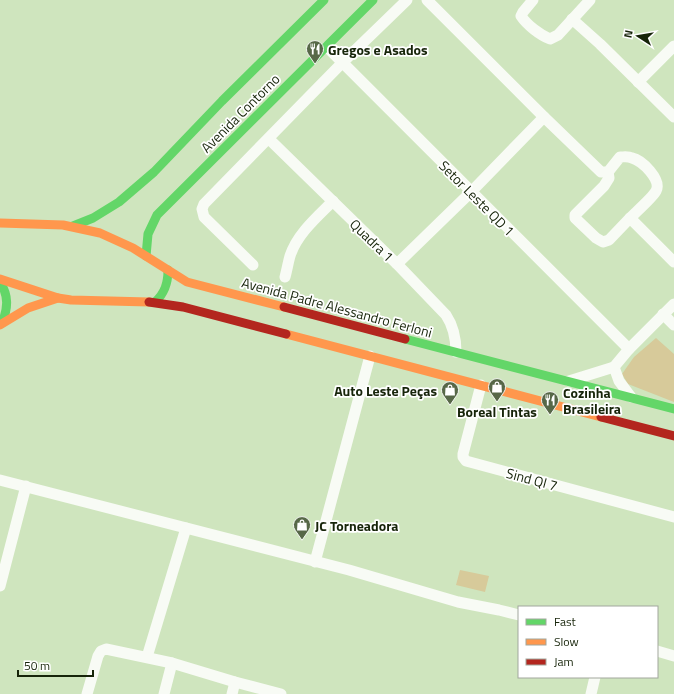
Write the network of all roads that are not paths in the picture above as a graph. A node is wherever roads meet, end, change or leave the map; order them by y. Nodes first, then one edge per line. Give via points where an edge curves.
1 (324, 0) edge
2 (373, 0) edge
3 (406, 0) edge
4 (427, 0) edge
5 (534, 0) edge
6 (590, 0) edge
7 (572, 20) junction
8 (674, 46) edge
9 (327, 47) junction
10 (342, 63) junction
11 (638, 82) junction
12 (544, 116) junction
13 (674, 117) edge
14 (269, 139) junction
15 (608, 172) junction
16 (471, 192) junction
17 (333, 202) junction
18 (630, 218) junction
19 (0, 223) edge
20 (73, 226) junction
21 (146, 256) junction
22 (674, 262) edge
23 (397, 264) junction
24 (252, 265) dead end
25 (168, 270) junction
26 (285, 277) dead end
27 (0, 280) edge
28 (58, 298) junction
29 (155, 302) junction
30 (674, 304) edge
31 (663, 314) junction
32 (1, 324) edge
33 (674, 325) edge
34 (629, 348) junction
35 (370, 356) junction
36 (458, 356) junction
37 (436, 360) junction
38 (614, 367) junction
39 (457, 372) dead end
40 (462, 380) junction
41 (569, 381) junction
42 (481, 385) junction
43 (631, 397) junction
44 (674, 409) edge
45 (674, 436) edge
46 (0, 480) edge
47 (26, 486) junction
48 (674, 516) edge
49 (186, 528) junction
50 (315, 562) junction
51 (0, 586) edge
52 (518, 615) edge
53 (658, 651) edge
54 (674, 656) edge
55 (147, 657) junction
56 (172, 663) junction
57 (595, 678) edge
58 (235, 682) junction
59 (88, 694) edge
60 (164, 694) edge
61 (232, 694) edge
62 (281, 694) edge
63 (591, 694) edge

1 - 20 main road, Avenida Contorno via 154,172 119,202 93,218
2 - 9 main road, Avenida Contorno
3 - 10 street
4 - 12 street
5 - 7 street via 521,16 540,34 550,39 558,35
6 - 7 street
7 - 11 street
8 - 11 street
9 - 10 street, Setor Leste QD 1
9 - 21 main road, Avenida Contorno via 157,215 146,238
10 - 14 street
10 - 16 street, Setor Leste QD 1
11 - 13 street
12 - 15 street via 601,172
12 - 16 street
14 - 17 street, Quadra 1
14 - 24 street via 202,209 204,217
15 - 18 street via 620,157 625,156 642,163 655,177 656,190
15 - 18 street via 609,178 604,186 575,215 575,218 596,238 604,242
16 - 23 street
16 - 34 street, Setor Leste QD 1
17 - 23 street, Quadra 1
17 - 26 street via 301,236 291,254
18 - 22 street
19 - 20 main road, Avenida Padre Alessandro Ferloni
20 - 21 main road, Avenida Padre Alessandro Ferloni via 100,233
21 - 25 main road, Avenida Padre Alessandro Ferloni
23 - 36 street, Quadra 1 via 446,315 455,335
25 - 29 main road via 168,284
25 - 37 main road, Avenida Padre Alessandro Ferloni via 187,282
27 - 28 main road, Avenida Padre Alessandro Ferloni
27 - 32 main road via 8,302 8,309
28 - 29 main road, Avenida Padre Alessandro Ferloni via 94,302
28 - 32 main road via 28,308
29 - 35 main road, Avenida Padre Alessandro Ferloni
30 - 31 street
31 - 33 street
31 - 34 street
34 - 38 street
35 - 37 main road, Avenida Padre Alessandro Ferloni
35 - 50 street
36 - 37 main road, Avenida Padre Alessandro Ferloni
36 - 41 main road, Avenida Padre Alessandro Ferloni via 469,355
37 - 40 main road, Avenida Padre Alessandro Ferloni
38 - 41 street
38 - 43 street via 619,381
39 - 40 main road
40 - 42 main road, Avenida Padre Alessandro Ferloni
41 - 43 main road, Avenida Padre Alessandro Ferloni
42 - 45 main road, Avenida Padre Alessandro Ferloni
42 - 48 street, Sind QI 7 via 463,454 466,461
43 - 44 main road, Avenida Padre Alessandro Ferloni
46 - 47 street
47 - 49 street
47 - 51 street
49 - 50 street
49 - 55 street
50 - 52 street via 458,602
53 - 54 street
55 - 56 street
55 - 59 street via 106,648 101,651
56 - 58 street
56 - 60 street
57 - 63 street
58 - 61 street
58 - 62 street

